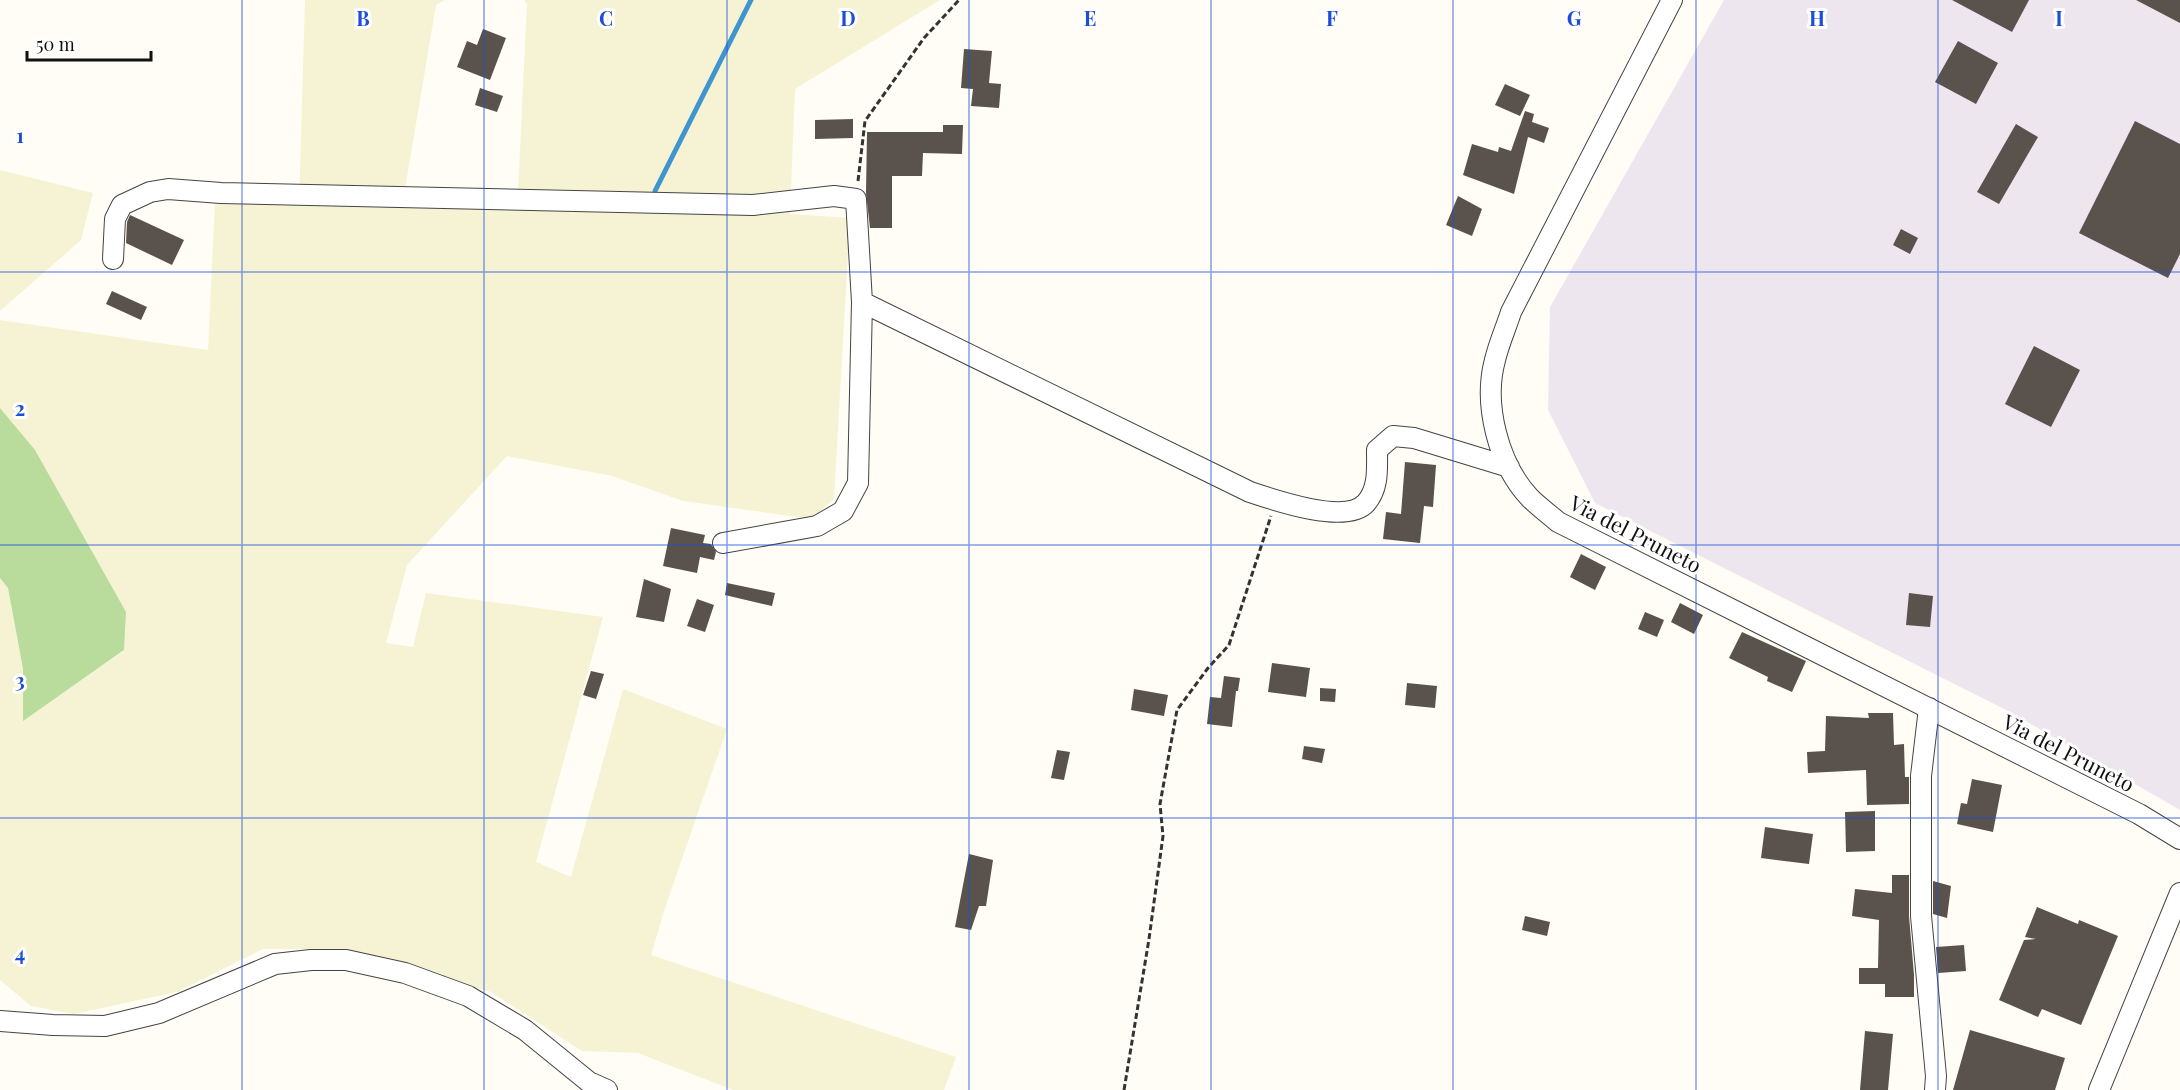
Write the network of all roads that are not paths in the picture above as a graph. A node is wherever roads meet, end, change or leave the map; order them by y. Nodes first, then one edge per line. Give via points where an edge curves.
1 (1672, 0) edge
2 (113, 259) dead end
3 (862, 302) junction
4 (1509, 467) junction
5 (723, 543) dead end
6 (1929, 708) junction
7 (2180, 840) edge
8 (2180, 893) edge
9 (0, 1021) edge
10 (607, 1090) edge
11 (1935, 1090) edge
12 (2099, 1090) edge

1 - 4 street, Via del Pruneto via 1511,312 1494,361 1490,396
2 - 3 street via 115,219 122,205 150,192 168,189 753,205 834,196 856,199
3 - 4 street via 1250,492 1292,505 1345,513 1365,505 1376,484 1377,450 1393,436 1414,438
3 - 5 street via 858,483 843,511 817,526
4 - 6 street, Via del Pruneto via 1529,497 1558,522
6 - 7 street, Via del Pruneto via 2139,814
6 - 11 street via 1922,776 1921,916
8 - 12 street
9 - 10 street via 105,1026 159,1013 275,964 346,960 405,973 468,996 525,1030 589,1082

